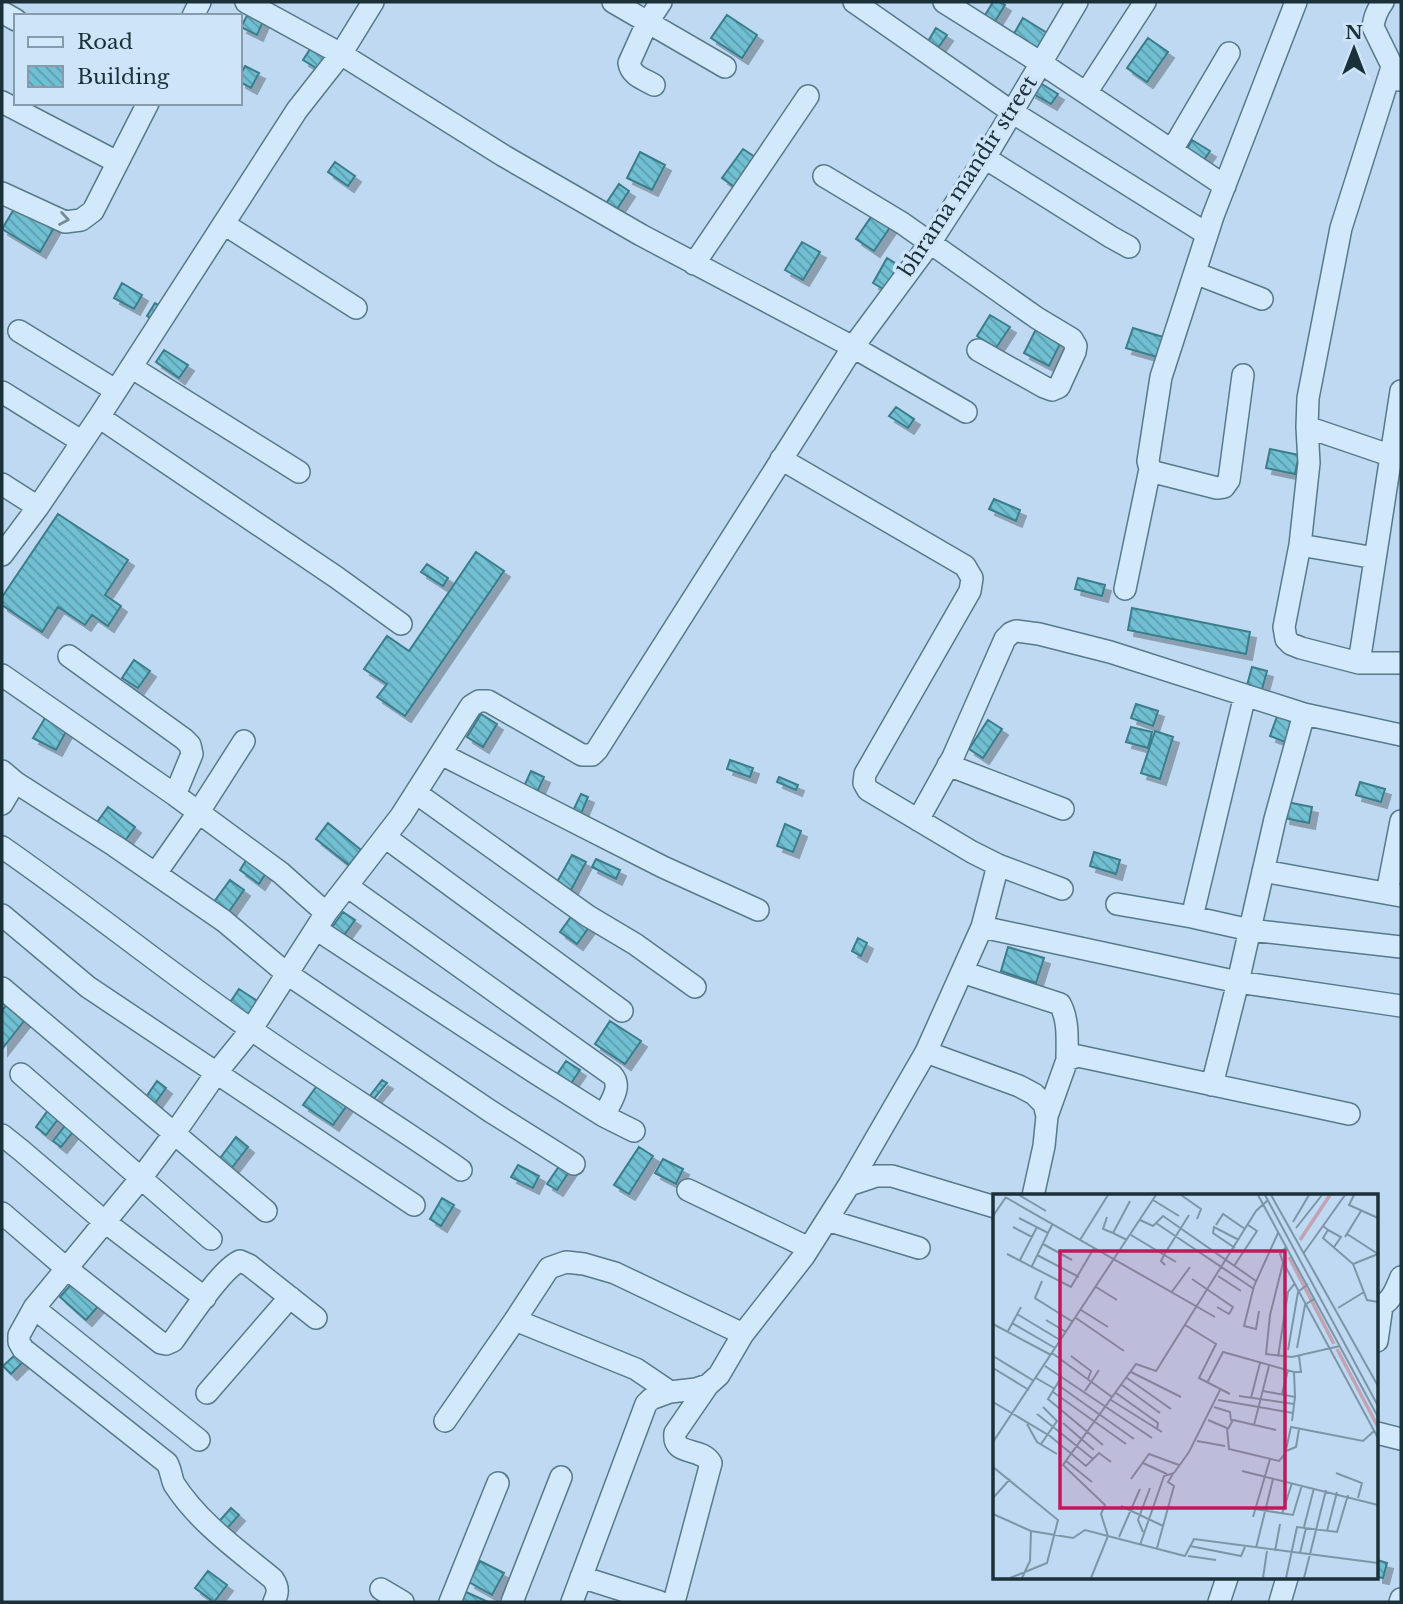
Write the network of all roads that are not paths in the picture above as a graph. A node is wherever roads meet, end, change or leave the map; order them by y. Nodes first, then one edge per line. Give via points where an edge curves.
1 (246, 2) edge
2 (373, 2) edge
3 (613, 2) edge
4 (661, 2) edge
5 (854, 2) edge
6 (944, 2) edge
7 (1077, 2) edge
8 (1145, 2) edge
9 (1296, 2) edge
10 (1374, 8) edge
11 (647, 23) junction
12 (1229, 53) dead end
13 (341, 54) junction
14 (1041, 63) junction
15 (725, 67) dead end
16 (1397, 76) edge
17 (654, 85) dead end
18 (1086, 93) junction
19 (808, 96) dead end
20 (2, 102) edge
21 (147, 105) edge
22 (1012, 112) junction
23 (1172, 150) junction
24 (985, 158) junction
25 (117, 162) junction
26 (824, 176) dead end
27 (1225, 186) junction
28 (2, 193) edge
29 (224, 224) junction
30 (1207, 234) junction
31 (930, 243) junction
32 (1129, 247) dead end
33 (694, 264) junction
34 (1195, 273) junction
35 (1262, 299) dead end
36 (356, 308) dead end
37 (19, 331) dead end
38 (853, 347) junction
39 (978, 350) dead end
40 (131, 367) junction
41 (1243, 375) dead end
42 (115, 390) junction
43 (1401, 391) edge
44 (2, 392) edge
45 (966, 412) dead end
46 (99, 417) junction
47 (1307, 427) junction
48 (81, 441) junction
49 (1392, 456) junction
50 (782, 459) junction
51 (1150, 469) junction
52 (299, 472) dead end
53 (2, 484) edge
54 (38, 507) junction
55 (1300, 545) junction
56 (2, 555) edge
57 (1375, 558) junction
58 (1125, 589) dead end
59 (401, 625) dead end
60 (69, 656) dead end
61 (1359, 663) junction
62 (1401, 663) edge
63 (2, 675) edge
64 (1245, 695) junction
65 (1304, 714) junction
66 (1401, 735) edge
67 (244, 741) dead end
68 (442, 754) junction
69 (948, 765) junction
70 (8, 776) edge
71 (416, 793) junction
72 (175, 795) junction
73 (2, 804) edge
74 (1063, 809) dead end
75 (198, 813) junction
76 (918, 820) junction
77 (1401, 821) edge
78 (385, 837) junction
79 (2, 847) edge
80 (998, 865) junction
81 (1264, 871) junction
82 (156, 873) junction
83 (346, 886) junction
84 (1062, 889) dead end
85 (1394, 894) edge
86 (1116, 904) dead end
87 (758, 910) dead end
88 (2, 915) edge
89 (1192, 917) junction
90 (321, 921) junction
91 (982, 927) junction
92 (1250, 930) junction
93 (1401, 947) edge
94 (962, 972) junction
95 (286, 973) junction
96 (1238, 982) junction
97 (695, 987) dead end
98 (2, 988) edge
99 (1401, 1006) edge
100 (622, 1011) dead end
101 (251, 1030) junction
102 (926, 1052) junction
103 (1068, 1060) junction
104 (217, 1072) junction
105 (21, 1074) dead end
106 (1212, 1085) junction
107 (1349, 1114) dead end
108 (604, 1115) junction
109 (1047, 1116) junction
110 (634, 1131) dead end
111 (174, 1134) junction
112 (2, 1135) edge
113 (573, 1164) dead end
114 (460, 1170) dead end
115 (141, 1178) junction
116 (849, 1185) junction
117 (688, 1190) dead end
118 (1033, 1194) edge
119 (414, 1205) dead end
120 (993, 1206) edge
121 (266, 1211) dead end
122 (2, 1213) edge
123 (827, 1220) junction
124 (104, 1222) junction
125 (211, 1238) dead end
126 (809, 1248) junction
127 (919, 1248) dead end
128 (66, 1268) junction
129 (1401, 1277) edge
130 (290, 1297) junction
131 (205, 1298) junction
132 (1380, 1306) edge
133 (34, 1308) junction
134 (316, 1318) dead end
135 (516, 1320) junction
136 (1378, 1329) edge
137 (743, 1334) junction
138 (708, 1385) junction
139 (670, 1392) junction
140 (207, 1393) dead end
141 (446, 1421) dead end
142 (199, 1440) dead end
143 (561, 1477) dead end
144 (498, 1483) dead end
145 (581, 1577) junction
146 (1226, 1580) edge
147 (1286, 1580) edge
148 (381, 1589) dead end
149 (274, 1602) edge
150 (403, 1602) edge
151 (450, 1602) edge
152 (512, 1602) edge
153 (572, 1602) edge
154 (660, 1602) edge
155 (674, 1602) edge
156 (1219, 1602) edge
157 (1280, 1602) edge

1 - 13 street
2 - 13 street
3 - 11 street
4 - 11 street
5 - 22 street
6 - 14 street
7 - 14 street, bhrama mandir street
8 - 18 street
9 - 27 street
10 - 16 street via 1373,27
11 - 15 street
11 - 17 street via 629,63 634,73
12 - 23 street
13 - 29 street via 298,110
13 - 33 street via 505,156
14 - 18 street
14 - 22 street, bhrama mandir street
16 - 47 street via 1341,228 1308,398
18 - 23 street
19 - 33 street
20 - 25 street
21 - 25 street
22 - 24 street, bhrama mandir street
22 - 30 street
23 - 27 street
24 - 31 street, bhrama mandir street
24 - 32 street
28 -> 25 street via 65,222 82,220 93,211
26 - 31 street
27 - 30 street
29 - 36 street
29 - 40 street
30 - 34 street
31 - 38 street, bhrama mandir street
31 - 39 street via 1076,346 1059,387 1052,390
33 - 38 street
34 - 35 street
34 - 51 street via 1161,377
37 - 42 street
38 - 45 street
38 - 50 street, bhrama mandir street
40 - 42 street
40 - 52 street
41 - 51 street via 1229,480 1224,487
42 - 46 street
43 - 49 street
44 - 48 street
46 - 48 street
46 - 59 street
47 - 49 street
47 - 55 street via 1309,463
48 - 54 street
49 - 57 street
50 - 68 street, bhrama mandir street via 592,755 582,755 488,701 471,706
50 - 76 street via 965,566 972,578 970,591 865,774 868,790
51 - 58 street
53 - 54 street
54 - 56 street
55 - 57 street
55 - 61 street via 1284,627 1286,639 1291,645
57 - 61 street
60 - 72 street via 190,745 192,754
61 - 62 street
63 - 72 street
64 - 65 street
64 - 69 street via 1110,652 1016,631 1005,639
64 - 89 street
65 - 66 street
65 - 81 street
67 - 75 street
68 - 71 street
68 - 87 street
69 - 74 street
69 - 76 street
70 - 73 street
70 - 82 street
71 - 78 street
71 - 97 street
72 - 75 street
75 - 82 street
75 - 90 street via 281,873
76 - 80 street
77 - 85 street
78 - 83 street
78 - 100 street
79 - 101 street
80 - 84 street
80 - 91 street
81 - 85 street
81 - 92 street
82 - 95 street
83 - 90 street
83 - 108 street via 612,1075 617,1086
86 - 89 street
88 - 104 street via 88,987
89 - 92 street
90 - 95 street
90 - 108 street via 534,1072
91 - 94 street
91 - 96 street
92 - 93 street
92 - 96 street
94 - 102 street
94 - 103 street via 1060,1004 1065,1014
95 - 101 street
95 - 113 street
96 - 99 street
96 - 106 street
98 - 111 street
101 - 104 street
101 - 114 street
102 - 109 street via 1019,1086 1044,1104
102 - 116 street
103 - 106 street via 1085,1056
103 - 109 street
104 - 111 street
104 - 119 street
105 - 115 street
106 - 107 street
108 - 110 street
109 - 118 street
111 - 115 street
111 - 121 street
112 - 124 street
115 - 124 street
115 - 125 street
116 - 120 street via 892,1176
116 - 123 street
117 - 126 street
122 - 128 street
123 - 126 street
123 - 127 street
124 - 128 street
124 - 131 street
126 - 137 street
128 - 131 street via 161,1343 173,1341
128 - 133 street
129 - 132 street via 1394,1293
130 - 131 street via 240,1261
130 - 134 street
130 - 140 street
132 - 136 street
133 - 142 street
133 - 149 street via 19,1335 23,1349 167,1463 173,1482 205,1523 274,1579 278,1587
135 - 137 street via 549,1268 566,1262 615,1273
135 - 139 street via 636,1368
135 - 141 street
137 - 138 street
138 - 139 street
138 - 155 street via 675,1433 676,1445 702,1453 711,1462
139 - 145 street via 646,1404
143 - 152 street
144 - 151 street
145 - 153 street
145 - 154 street
146 - 156 street
147 - 157 street
148 - 150 street

